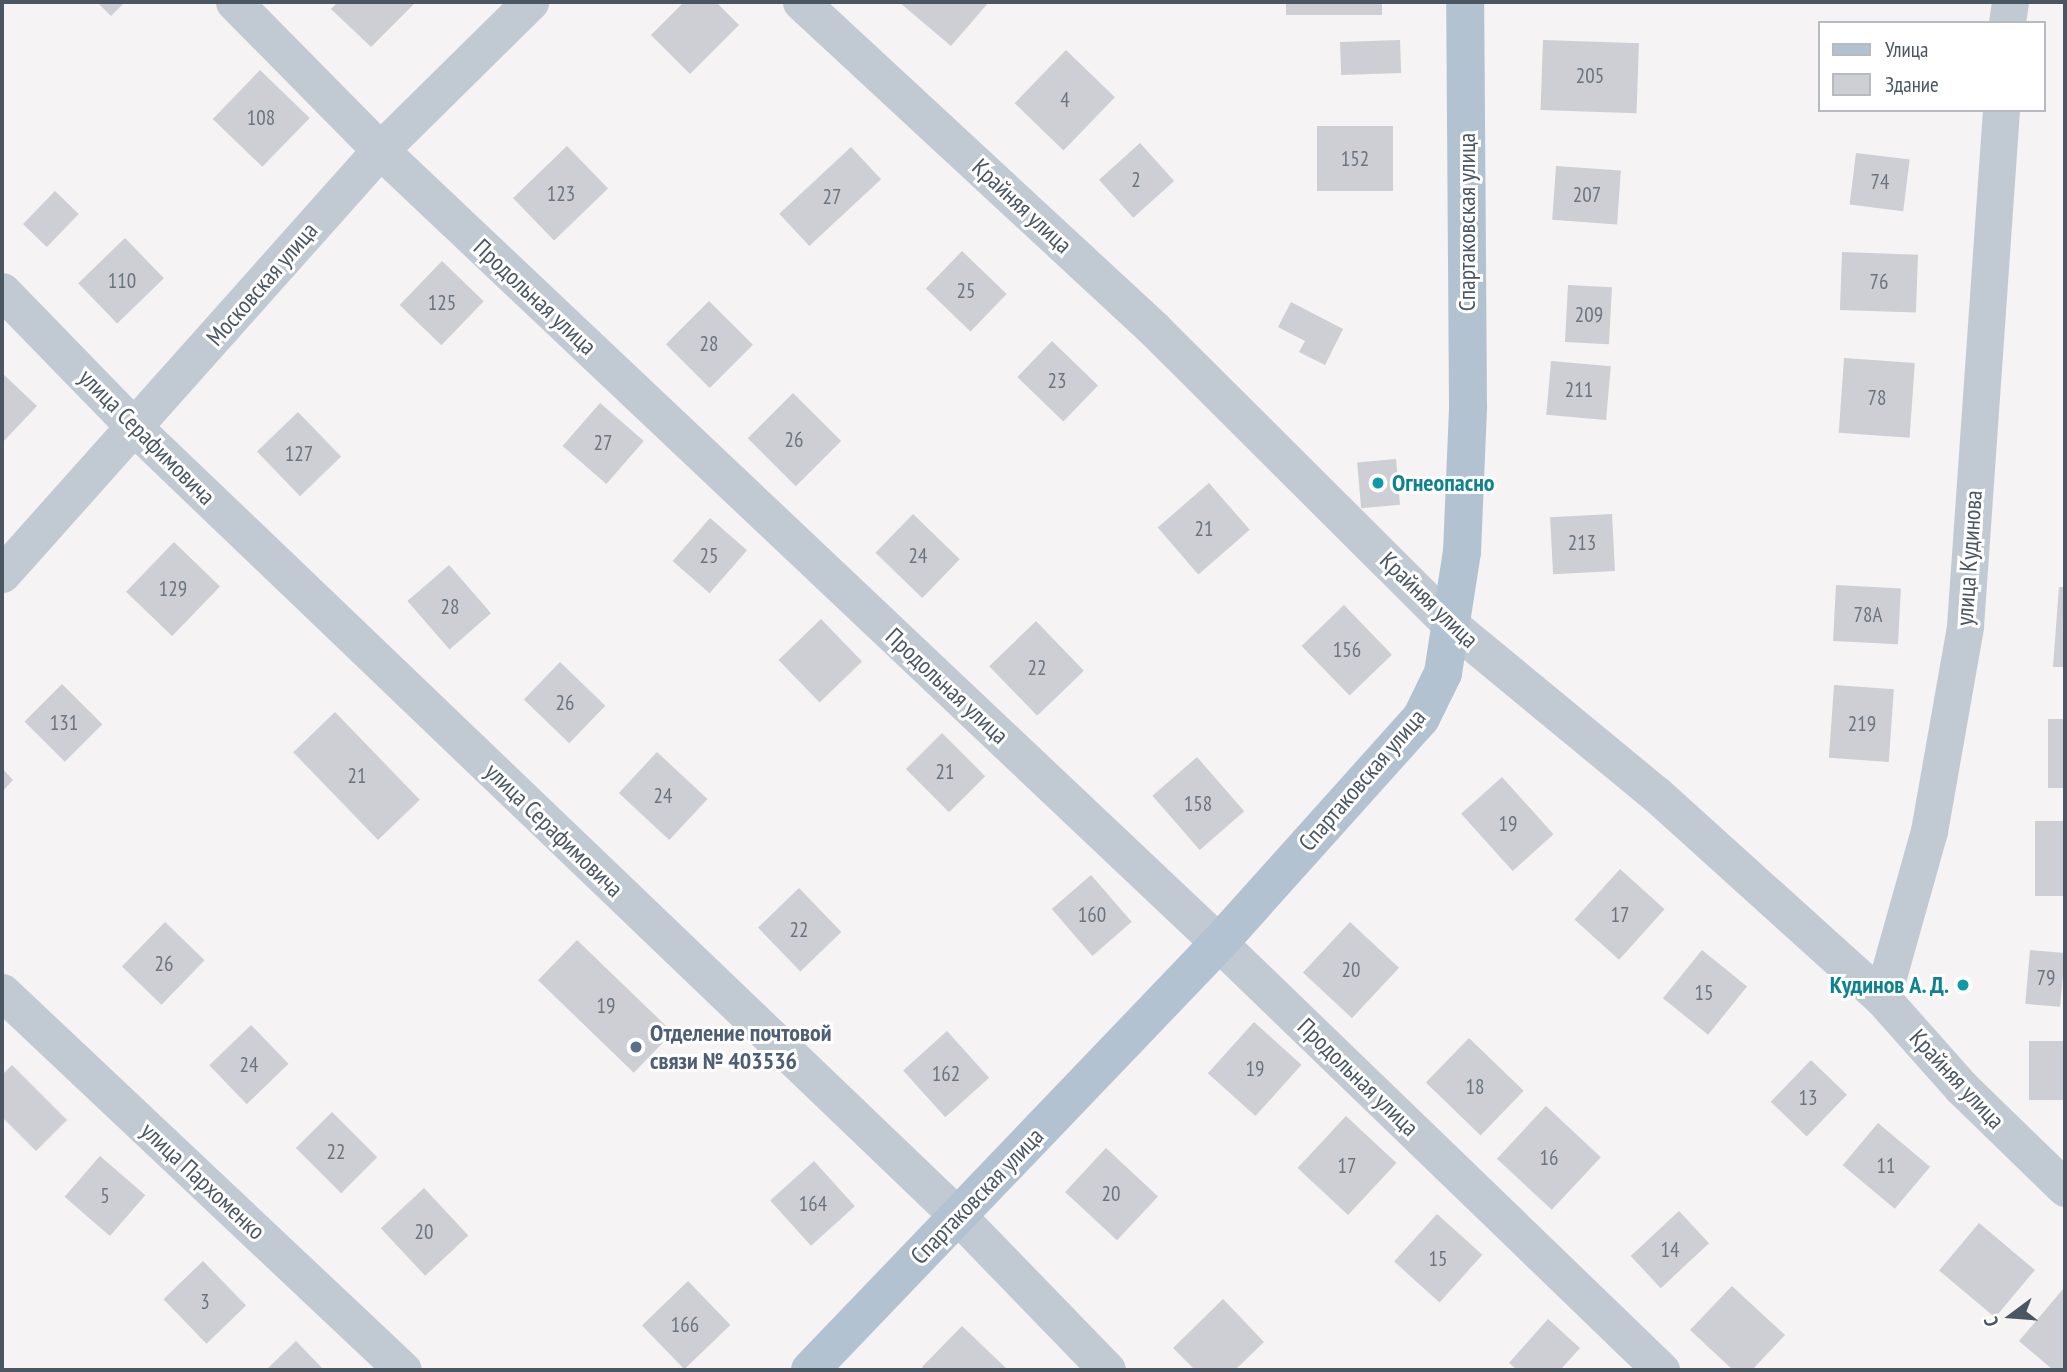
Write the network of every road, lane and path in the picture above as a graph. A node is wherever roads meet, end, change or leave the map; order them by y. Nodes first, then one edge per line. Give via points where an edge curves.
1 (234, 2) edge
2 (530, 2) edge
3 (801, 2) edge
4 (1465, 2) edge
5 (2010, 2) edge
6 (2007, 21) edge
7 (2001, 112) edge
8 (380, 150) junction
9 (2, 291) edge
10 (135, 428) junction
11 (2, 573) edge
12 (1452, 626) junction
13 (1219, 943) junction
14 (2, 992) edge
15 (1882, 998) junction
16 (2065, 1188) edge
17 (958, 1216) junction
18 (404, 1370) edge
19 (810, 1370) edge
20 (1107, 1370) edge
21 (1661, 1370) edge

1 - 8 street, Продольная улица
2 - 8 street, Московская улица
3 - 12 street, Крайняя улица via 1153,328
4 - 12 main road, Спартаковская улица via 1468,406 1462,552
5 - 6 street
7 - 15 street, улица Кудинова via 1965,626 1929,831
8 - 10 street, Московская улица
8 - 13 street, Продольная улица
9 - 10 street, улица Серафимовича
10 - 11 street, Московская улица
10 - 17 street, улица Серафимовича
12 - 13 main road, Спартаковская улица via 1443,673 1421,718
12 - 15 street, Крайняя улица via 1656,794
13 - 17 main road, Спартаковская улица
13 - 21 street, Продольная улица
14 - 18 street, улица Пархоменко
15 - 16 street, Крайняя улица via 1961,1087
17 - 19 main road, Спартаковская улица
17 - 20 street, улица Серафимовича

